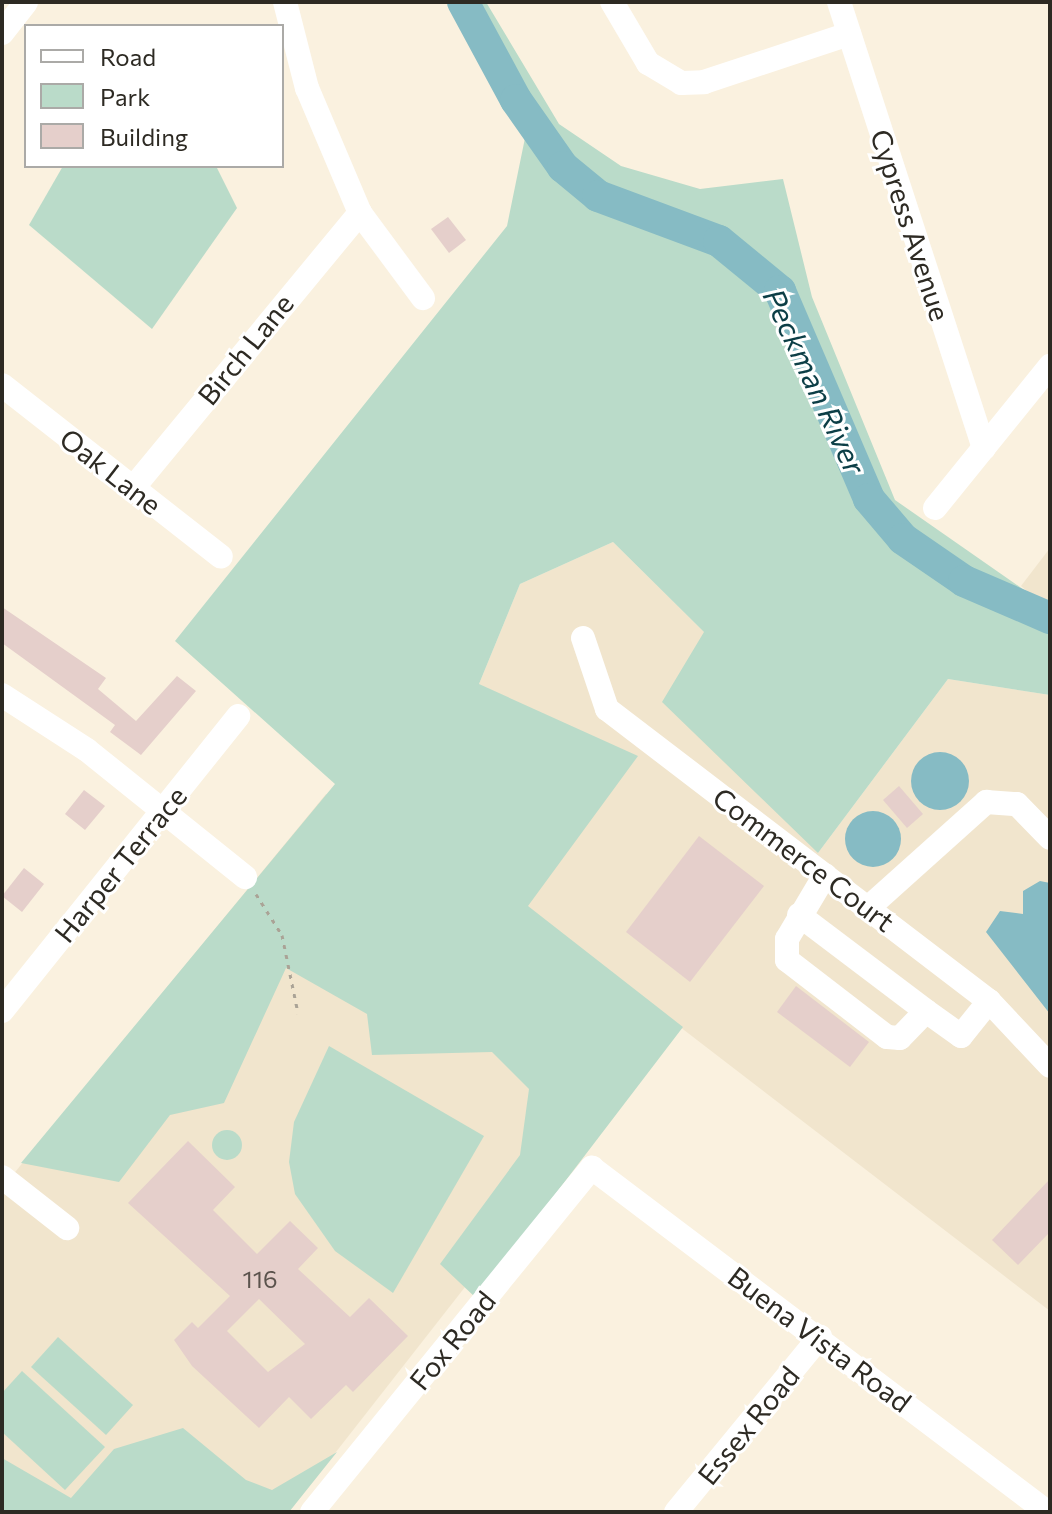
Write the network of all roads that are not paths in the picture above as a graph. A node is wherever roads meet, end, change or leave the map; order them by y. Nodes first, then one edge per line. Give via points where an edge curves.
1 (26, 2) edge
2 (285, 2) edge
3 (612, 2) edge
4 (839, 2) edge
5 (2, 33) edge
6 (849, 34) junction
7 (360, 213) junction
8 (423, 298) dead end
9 (1050, 366) edge
10 (2, 385) edge
11 (984, 448) junction
12 (133, 488) junction
13 (935, 508) dead end
14 (221, 557) dead end
15 (583, 638) dead end
16 (2, 695) edge
17 (238, 716) dead end
18 (162, 811) junction
19 (1050, 838) edge
20 (825, 875) junction
21 (245, 877) road end
22 (868, 908) junction
23 (799, 915) junction
24 (989, 1001) junction
25 (2, 1011) edge
26 (926, 1011) junction
27 (1050, 1066) edge
28 (592, 1168) joint
29 (2, 1177) edge
30 (67, 1228) dead end
31 (820, 1337) junction
32 (312, 1512) edge
33 (676, 1512) edge
34 (1045, 1512) edge

1 - 5 street
2 - 7 street via 307,88
3 - 6 street via 648,63 681,83 704,82
4 - 6 street, Cypress Avenue
6 - 11 street, Cypress Avenue
7 - 8 street
7 - 12 street, Birch Lane
9 - 11 street
10 - 12 street, Oak Lane
11 - 13 street
12 - 14 street, Oak Lane
15 - 20 street, Commerce Court via 607,709
16 - 18 street via 87,750
17 - 18 street, Harper Terrace
18 - 21 street
18 - 25 street, Harper Terrace
19 - 22 street via 1017,804 986,802
20 - 22 street, Commerce Court
20 - 23 street
22 - 24 street, Commerce Court
23 - 26 street
23 - 26 street via 787,939 787,960 887,1037 900,1038
24 - 26 street via 961,1036
24 - 27 street, Commerce Court
28 - 31 street, Buena Vista Road
28 - 32 street, Fox Road
29 - 30 street
31 - 33 street, Essex Road
31 - 34 street, Buena Vista Road

